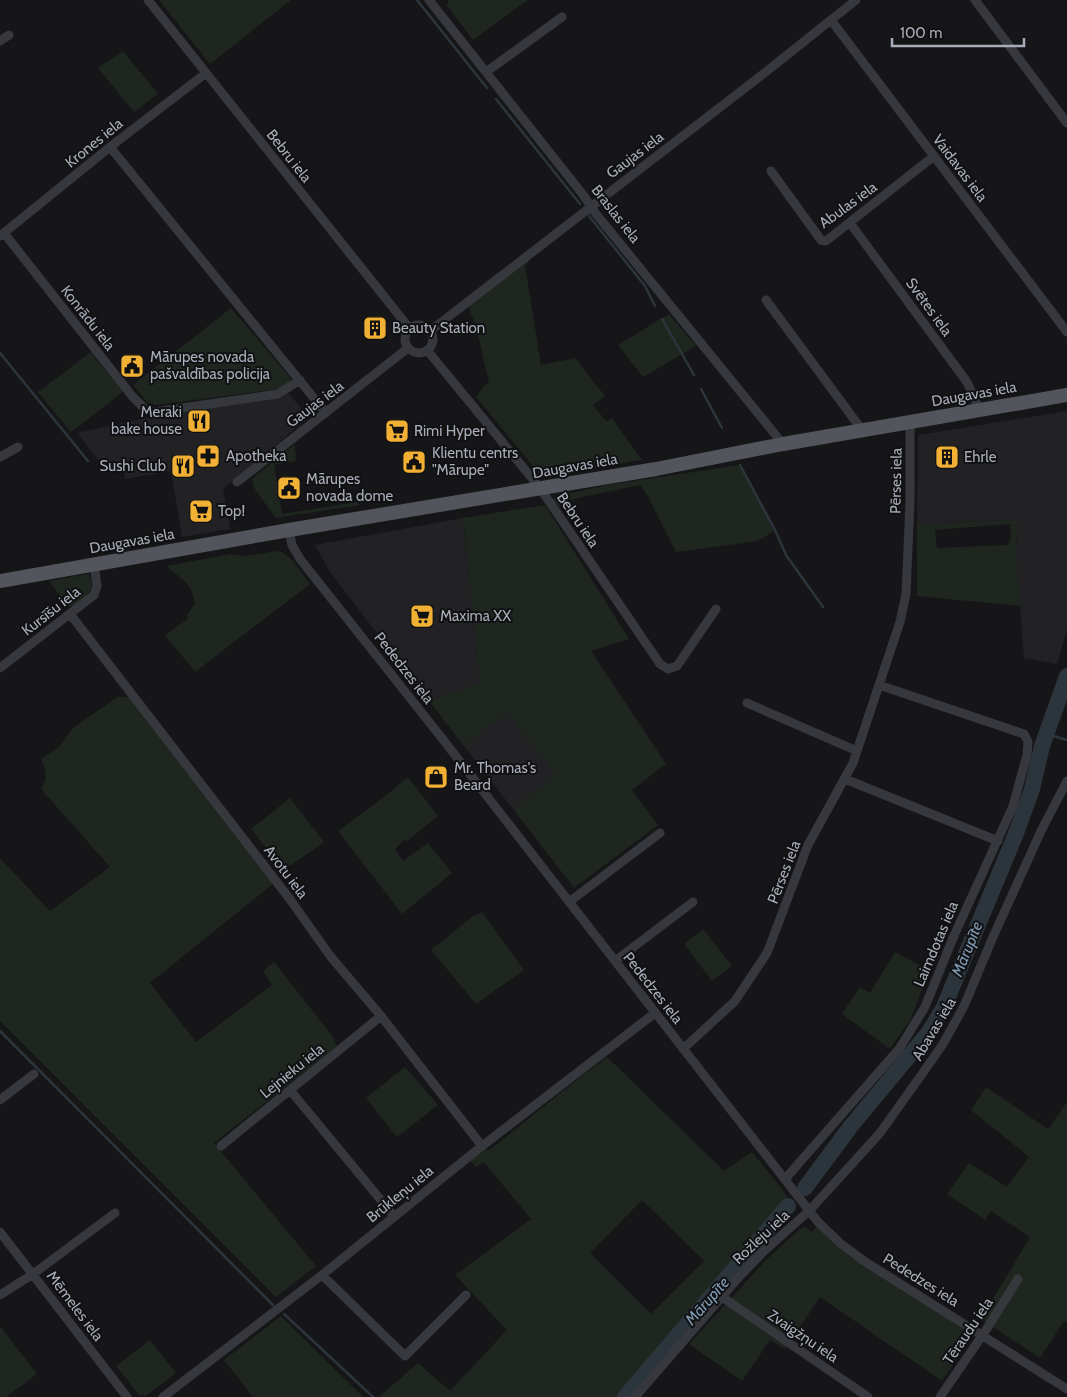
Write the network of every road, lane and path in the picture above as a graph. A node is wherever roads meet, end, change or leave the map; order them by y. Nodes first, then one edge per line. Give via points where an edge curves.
1 (148, 0) edge
2 (428, 0) edge
3 (856, 0) edge
4 (975, 0) edge
5 (562, 17) dead end
6 (831, 20) junction
7 (0, 29) edge
8 (5, 38) edge
9 (486, 72) junction
10 (206, 73) junction
11 (1067, 123) edge
12 (110, 147) junction
13 (934, 156) junction
14 (771, 171) dead end
15 (590, 206) junction
16 (850, 223) junction
17 (2, 235) edge
18 (766, 300) dead end
19 (410, 329) junction
20 (430, 331) junction
21 (1067, 332) edge
22 (408, 348) junction
23 (427, 350) junction
24 (300, 380) junction
25 (1067, 395) edge
26 (979, 409) junction
27 (326, 413) junction
28 (910, 423) junction
29 (862, 430) junction
30 (784, 444) junction
31 (18, 447) dead end
32 (0, 458) edge
33 (237, 482) dead end
34 (540, 488) junction
35 (290, 530) junction
36 (94, 564) junction
37 (0, 580) edge
38 (716, 609) dead end
39 (70, 614) junction
40 (0, 668) edge
41 (879, 685) junction
42 (747, 703) dead end
43 (857, 751) junction
44 (845, 778) junction
45 (1067, 781) edge
46 (660, 833) dead end
47 (998, 840) junction
48 (569, 902) junction
49 (693, 902) dead end
50 (615, 960) junction
51 (655, 1013) junction
52 (381, 1016) junction
53 (684, 1049) junction
54 (34, 1074) dead end
55 (290, 1090) junction
56 (0, 1100) edge
57 (221, 1146) dead end
58 (482, 1146) junction
59 (785, 1179) junction
60 (809, 1210) junction
61 (115, 1213) dead end
62 (394, 1216) junction
63 (0, 1232) edge
64 (33, 1274) junction
65 (322, 1275) junction
66 (1018, 1279) dead end
67 (466, 1294) dead end
68 (0, 1295) edge
69 (722, 1297) junction
70 (983, 1335) junction
71 (1067, 1389) edge
72 (127, 1397) edge
73 (163, 1397) edge
74 (635, 1397) edge
75 (868, 1397) edge
76 (940, 1397) edge

1 - 10 street, Bebru iela
2 - 9 street, Braslas iela
3 - 6 street, Gaujas iela
4 - 11 street
5 - 9 street
6 - 13 street, Vaidavas iela
6 - 15 street, Gaujas iela
7 - 8 street
9 - 15 street, Braslas iela
10 - 12 street, Krones iela
10 - 19 street, Bebru iela
12 - 17 street, Krones iela
12 - 24 street
13 - 16 street, Abulas iela
13 - 21 street, Vaidavas iela
14 - 16 street, Abulas iela via 821,240 826,241
15 - 20 street, Gaujas iela
15 - 30 street, Braslas iela
16 - 26 street, Svētes iela via 967,382
17 - 24 street, Konrādu iela via 147,411 278,394
18 - 29 street
19 - 20 street via 420,325
19 - 22 street via 405,338
20 - 23 street via 432,341
22 - 23 street via 417,353
22 - 27 street, Gaujas iela
23 - 34 street, Bebru iela
24 - 27 street
25 - 26 main road, Daugavas iela
26 - 28 main road, Daugavas iela
27 - 33 street, Gaujas iela
28 - 29 main road, Daugavas iela
28 - 41 street, Pērses iela via 906,594
29 - 30 main road, Daugavas iela
30 - 34 main road, Daugavas iela
31 - 32 street
34 - 35 main road, Daugavas iela
34 - 38 street, Bebru iela via 660,664 668,669 677,666
35 - 36 main road, Daugavas iela
35 - 48 street, Pededzes iela via 292,544 300,559
36 - 37 main road, Daugavas iela
36 - 39 street, Kursīšu iela via 97,590
39 - 40 street, Kursīšu iela
39 - 52 street, Avotu iela via 331,957
41 - 43 street, Pērses iela
41 - 47 street via 1024,734 1028,742 1021,780
42 - 43 street
43 - 44 street, Pērses iela
44 - 47 street
44 - 53 street, Pērses iela via 808,845 768,953 735,1001
45 - 60 street, Abavas iela via 1033,849 964,1006 943,1044 880,1134
46 - 48 street
47 - 59 street, Laimdotas iela via 925,1006 899,1049
48 - 50 street, Pededzes iela
49 - 50 street
50 - 51 street, Pededzes iela
51 - 53 street, Pededzes iela
51 - 58 street, Brūkleņu iela
52 - 55 street, Lejnieku iela
52 - 58 street, Avotu iela
53 - 59 street, Pededzes iela
54 - 56 street
55 - 57 street, Lejnieku iela
55 - 62 street
58 - 62 street, Brūkleņu iela
59 - 60 street, Pededzes iela
60 - 69 street, Rožleju iela via 762,1252
60 - 70 street, Pededzes iela via 850,1251
61 - 64 street
62 - 65 street, Brūkleņu iela
63 - 64 street, Mēmeles iela
64 - 68 street
64 - 72 street, Mēmeles iela
65 - 67 street via 405,1356
65 - 73 street, Brūkleņu iela
66 - 70 street, Tēraudu iela
69 - 74 street, Rožleju iela
69 - 75 street, Zvaigžņu iela
70 - 71 street, Pededzes iela
70 - 76 street, Tēraudu iela

